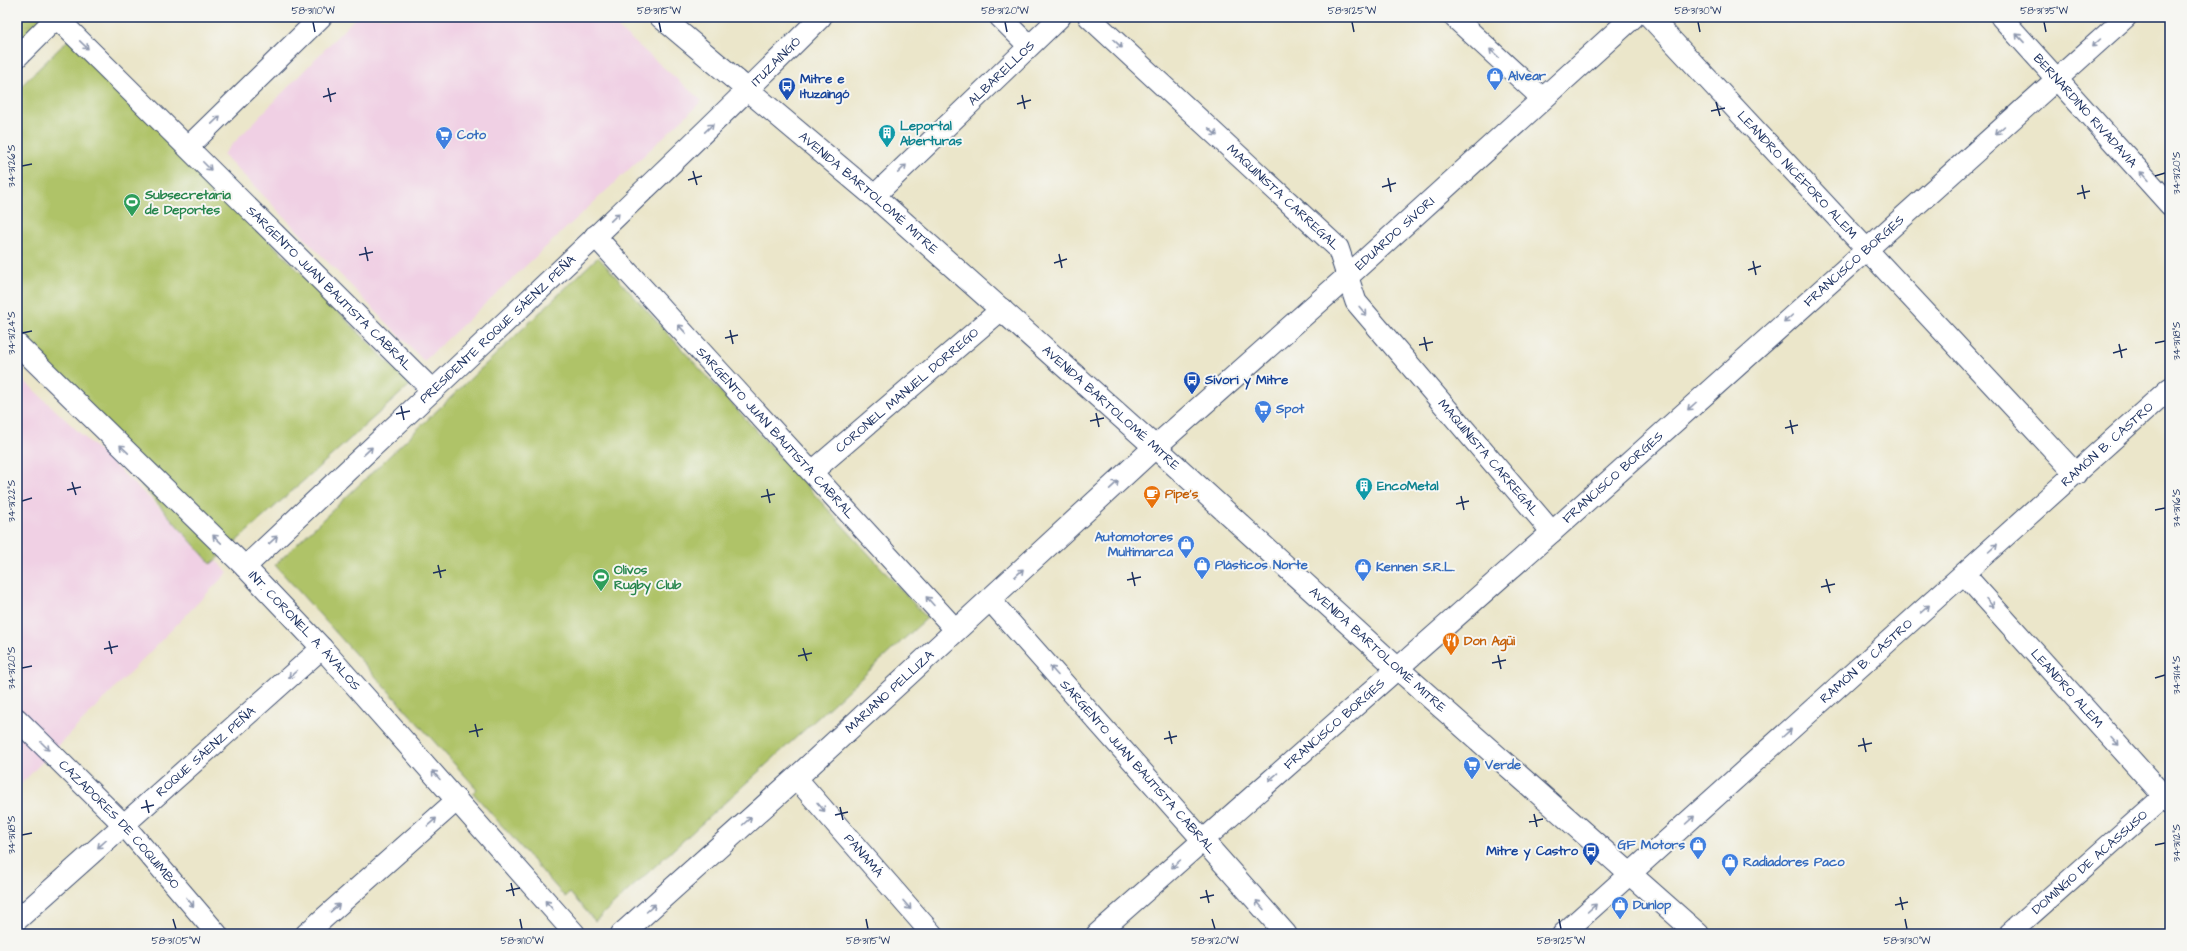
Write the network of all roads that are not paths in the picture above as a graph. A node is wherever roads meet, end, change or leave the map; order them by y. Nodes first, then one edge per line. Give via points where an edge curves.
1 (57, 17) edge
2 (321, 17) edge
3 (661, 17) edge
4 (821, 17) edge
5 (1000, 17) edge
6 (1060, 17) edge
7 (1090, 17) edge
8 (1454, 17) edge
9 (1633, 17) edge
10 (1650, 17) edge
11 (2001, 17) edge
12 (2126, 17) edge
13 (1029, 46) junction
14 (17, 57) edge
15 (2057, 78) junction
16 (748, 90) junction
17 (1543, 99) junction
18 (188, 147) junction
19 (874, 196) junction
20 (2170, 205) edge
21 (596, 236) junction
22 (1866, 250) junction
23 (1348, 276) junction
24 (1002, 309) junction
25 (17, 344) edge
26 (2170, 388) edge
27 (432, 390) junction
28 (1155, 447) junction
29 (812, 470) junction
30 (2076, 474) junction
31 (1552, 532) junction
32 (244, 567) junction
33 (1964, 574) junction
34 (990, 600) junction
35 (956, 630) junction
36 (322, 648) junction
37 (1397, 668) junction
38 (17, 719) edge
39 (796, 778) junction
40 (2168, 796) edge
41 (457, 800) junction
42 (124, 825) junction
43 (1203, 839) junction
44 (1630, 875) junction
45 (17, 920) edge
46 (217, 934) edge
47 (306, 934) edge
48 (575, 934) edge
49 (622, 934) edge
50 (932, 934) edge
51 (1097, 934) edge
52 (1286, 934) edge
53 (1563, 934) edge
54 (1698, 934) edge
55 (2009, 934) edge

1 - 14 street
1 -> 18 street, SARGENTO JUAN BAUTISTA CABRAL
18 -> 2 street
3 - 16 main road, AVENIDA BARTOLOMÉ MITRE
4 - 16 street, ITUZAINGÓ
5 - 13 street
6 - 13 street, ALBARELLOS
7 -> 23 street, MAQUINISTA CARREGAL via 1338,248
17 -> 8 street
9 - 17 main road, EDUARDO SÍVORI
10 - 22 street, LEANDRO NICÉFORO ALEM
15 -> 11 street, BERNARDINO RIVADAVIA
12 -> 15 street, FRANCISCO BORGES
19 -> 13 street, ALBARELLOS
20 -> 15 street, BERNARDINO RIVADAVIA
15 -> 22 street, FRANCISCO BORGES
16 - 19 main road, AVENIDA BARTOLOMÉ MITRE
21 -> 16 street, PRESIDENTE ROQUE SÁENZ PEÑA
17 - 23 main road, EDUARDO SÍVORI
18 -> 27 street, SARGENTO JUAN BAUTISTA CABRAL
19 - 24 main road, AVENIDA BARTOLOMÉ MITRE
21 - 27 street, PRESIDENTE ROQUE SÁENZ PEÑA
29 -> 21 street, SARGENTO JUAN BAUTISTA CABRAL
22 - 30 street, LEANDRO NICÉFORO ALEM
22 -> 31 street, FRANCISCO BORGES
23 - 28 main road, EDUARDO SÍVORI
23 -> 31 street, MAQUINISTA CARREGAL via 1356,302
24 - 28 main road, AVENIDA BARTOLOMÉ MITRE
24 - 29 street, CORONEL MANUEL DORREGO
32 -> 25 street, INT. CORONEL A. ÁVALOS
26 - 30 street, RAMÓN B. CASTRO
32 -> 27 street, PRESIDENTE ROQUE SÁENZ PEÑA
34 -> 28 main road, MARIANO PELLIZA
28 - 37 main road, AVENIDA BARTOLOMÉ MITRE
35 -> 29 street, SARGENTO JUAN BAUTISTA CABRAL
33 -> 30 street, RAMÓN B. CASTRO
31 - 37 street, FRANCISCO BORGES
32 - 36 street, INT. CORONEL A. ÁVALOS
33 -> 40 street, LEANDRO ALEM
44 -> 33 street, RAMÓN B. CASTRO
34 - 35 main road, MARIANO PELLIZA
43 -> 34 street, SARGENTO JUAN BAUTISTA CABRAL
35 - 39 main road, MARIANO PELLIZA
41 -> 36 street, INT. CORONEL A. ÁVALOS
36 -> 42 street, ROQUE SÁENZ PEÑA
37 -> 43 street, FRANCISCO BORGES
37 - 44 main road, AVENIDA BARTOLOMÉ MITRE
38 -> 42 street, CAZADORES DE COQUIMBO
49 -> 39 main road, MARIANO PELLIZA
39 -> 50 street, PANAMÁ
40 - 55 street, DOMINGO DE ACASSUSO
47 -> 41 street
48 -> 41 street, INT. CORONEL A. ÁVALOS
42 -> 45 street, ROQUE SÁENZ PEÑA
42 -> 46 street, CAZADORES DE COQUIMBO
43 -> 51 street, FRANCISCO BORGES
52 -> 43 street, SARGENTO JUAN BAUTISTA CABRAL
53 -> 44 street, RAMÓN B. CASTRO
44 - 54 main road, AVENIDA BARTOLOMÉ MITRE

